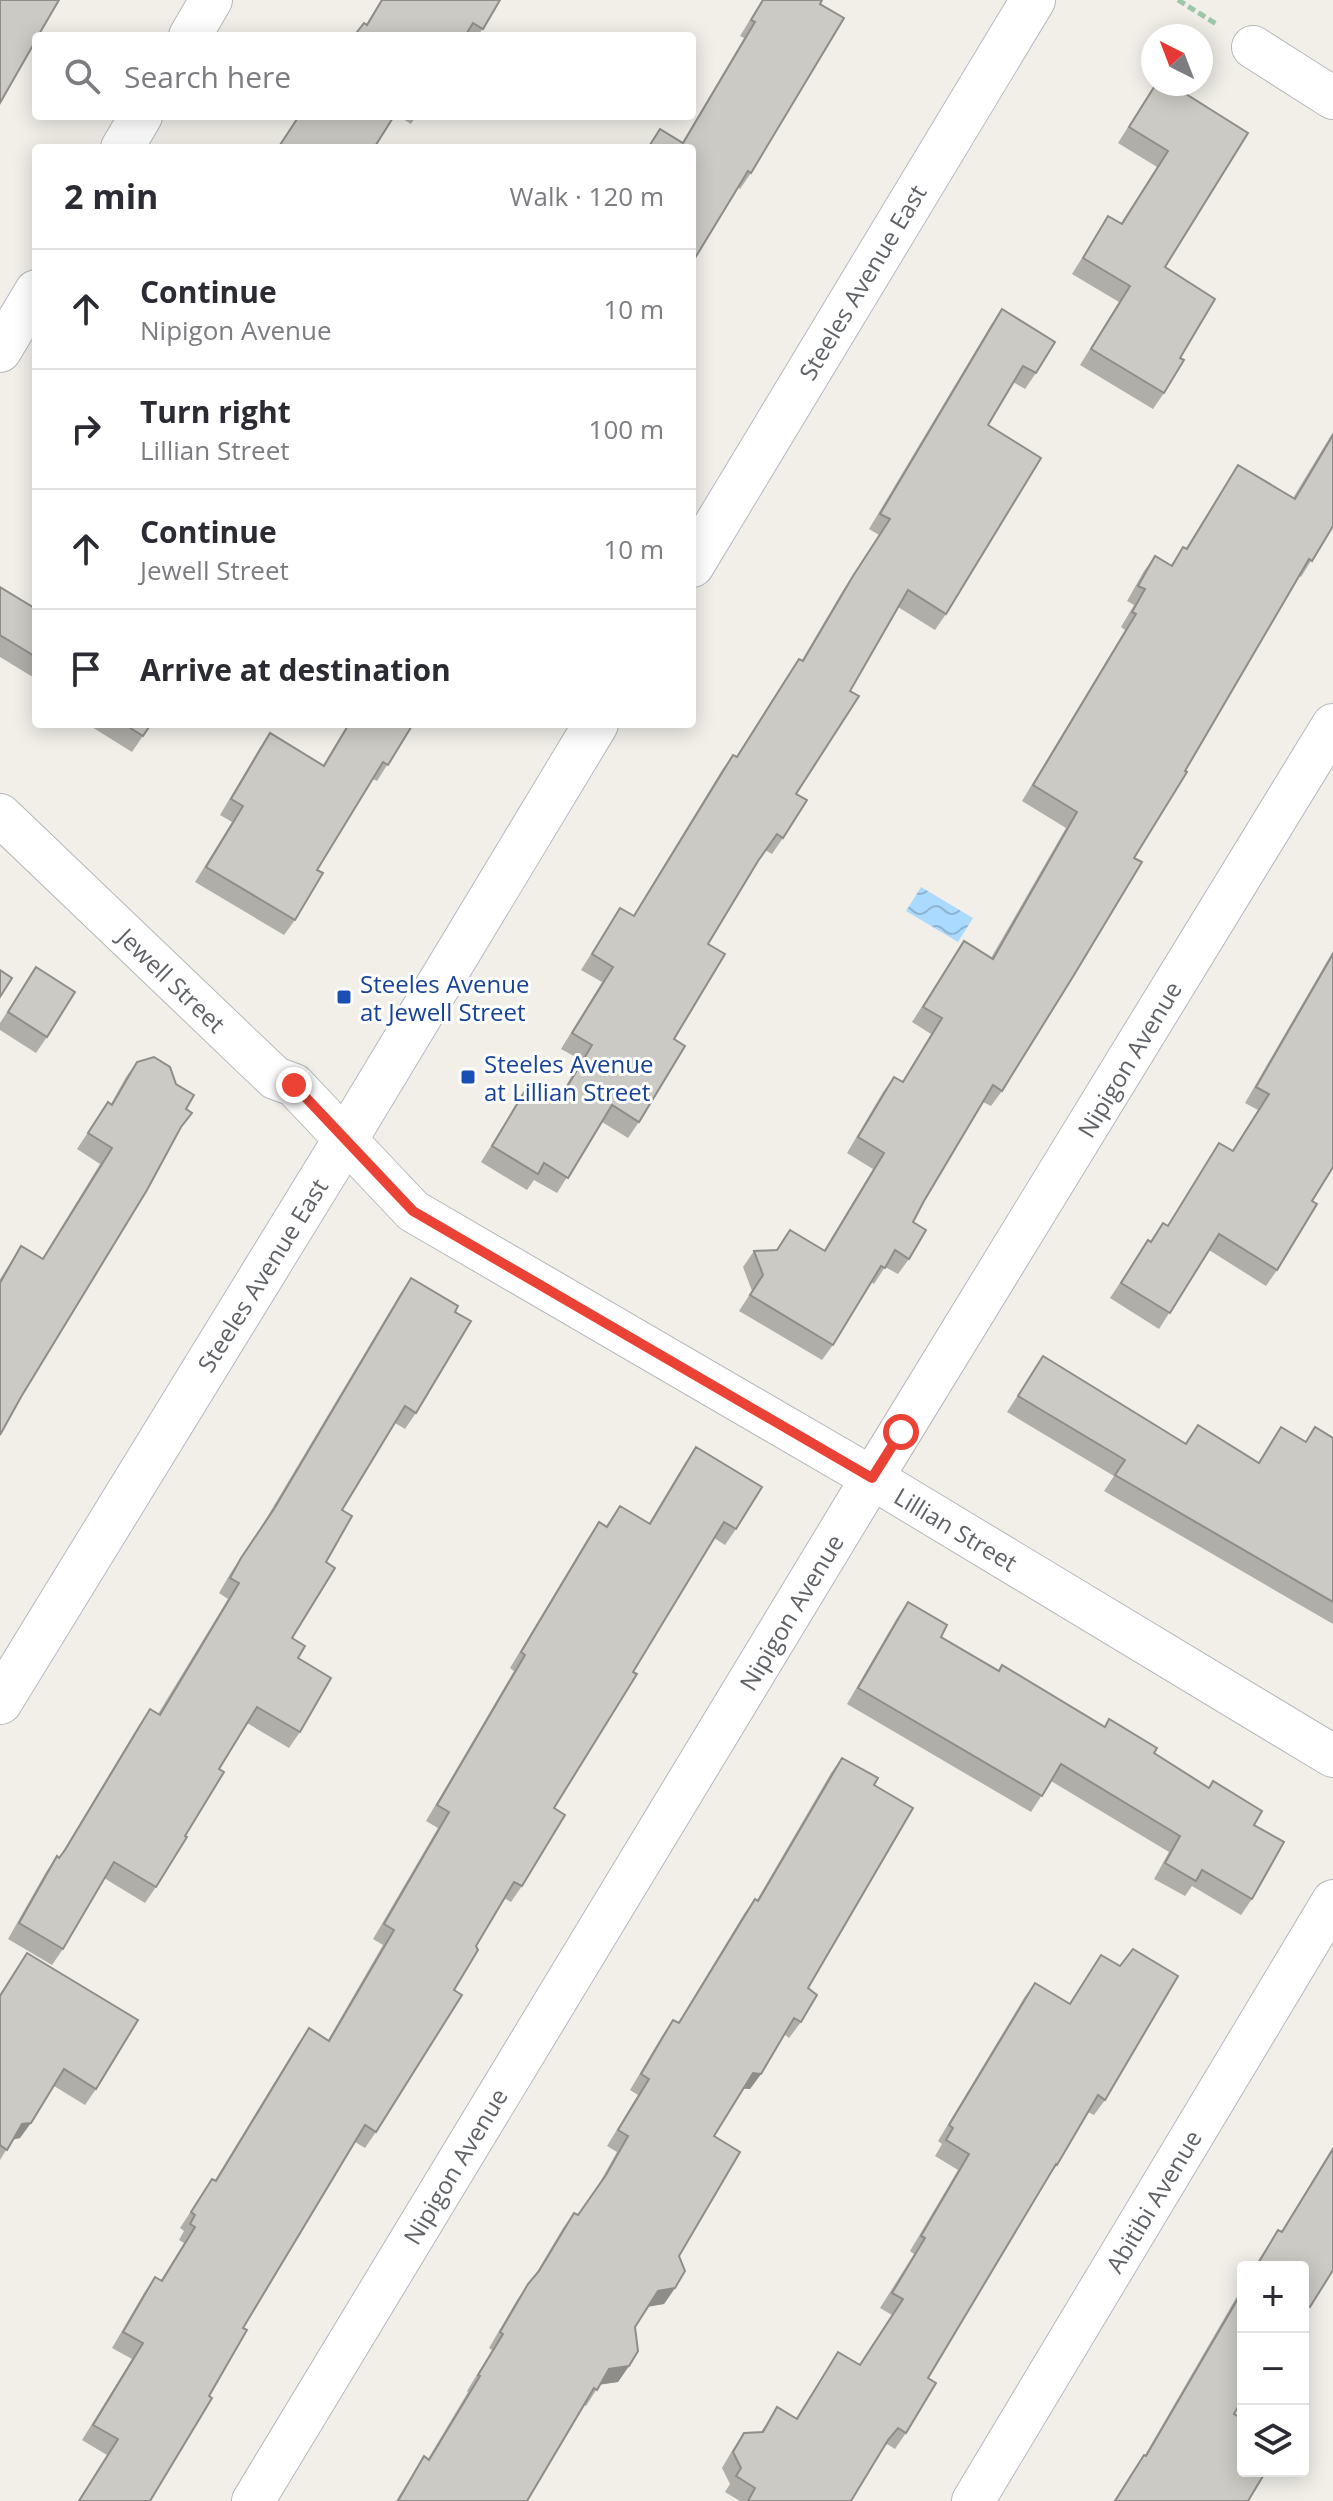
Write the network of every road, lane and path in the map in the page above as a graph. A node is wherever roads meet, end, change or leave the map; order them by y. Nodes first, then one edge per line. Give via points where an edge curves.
1 (211, 0) edge
2 (1033, 0) edge
3 (192, 32) edge
4 (1253, 47) dead end
5 (1333, 98) edge
6 (139, 120) edge
7 (124, 144) edge
8 (32, 298) edge
9 (0, 351) edge
10 (696, 558) edge
11 (1333, 725) edge
12 (594, 728) edge
13 (0, 815) edge
14 (345, 1140) junction
15 (872, 1478) junction
16 (0, 1702) edge
17 (1333, 1756) edge
18 (1333, 1901) edge
19 (253, 2501) edge
20 (973, 2501) edge

1 - 3 street
2 - 10 main road, Steeles Avenue East
4 - 5 street
6 - 7 street
8 - 9 street
11 - 15 street, Nipigon Avenue
12 - 14 main road, Steeles Avenue East
13 - 14 street, Jewell Street via 275,1078 294,1085
14 - 15 street, Lillian Street via 413,1211
14 - 16 main road, Steeles Avenue East
15 - 17 street, Lillian Street
15 - 19 street, Nipigon Avenue
18 - 20 street, Abitibi Avenue

